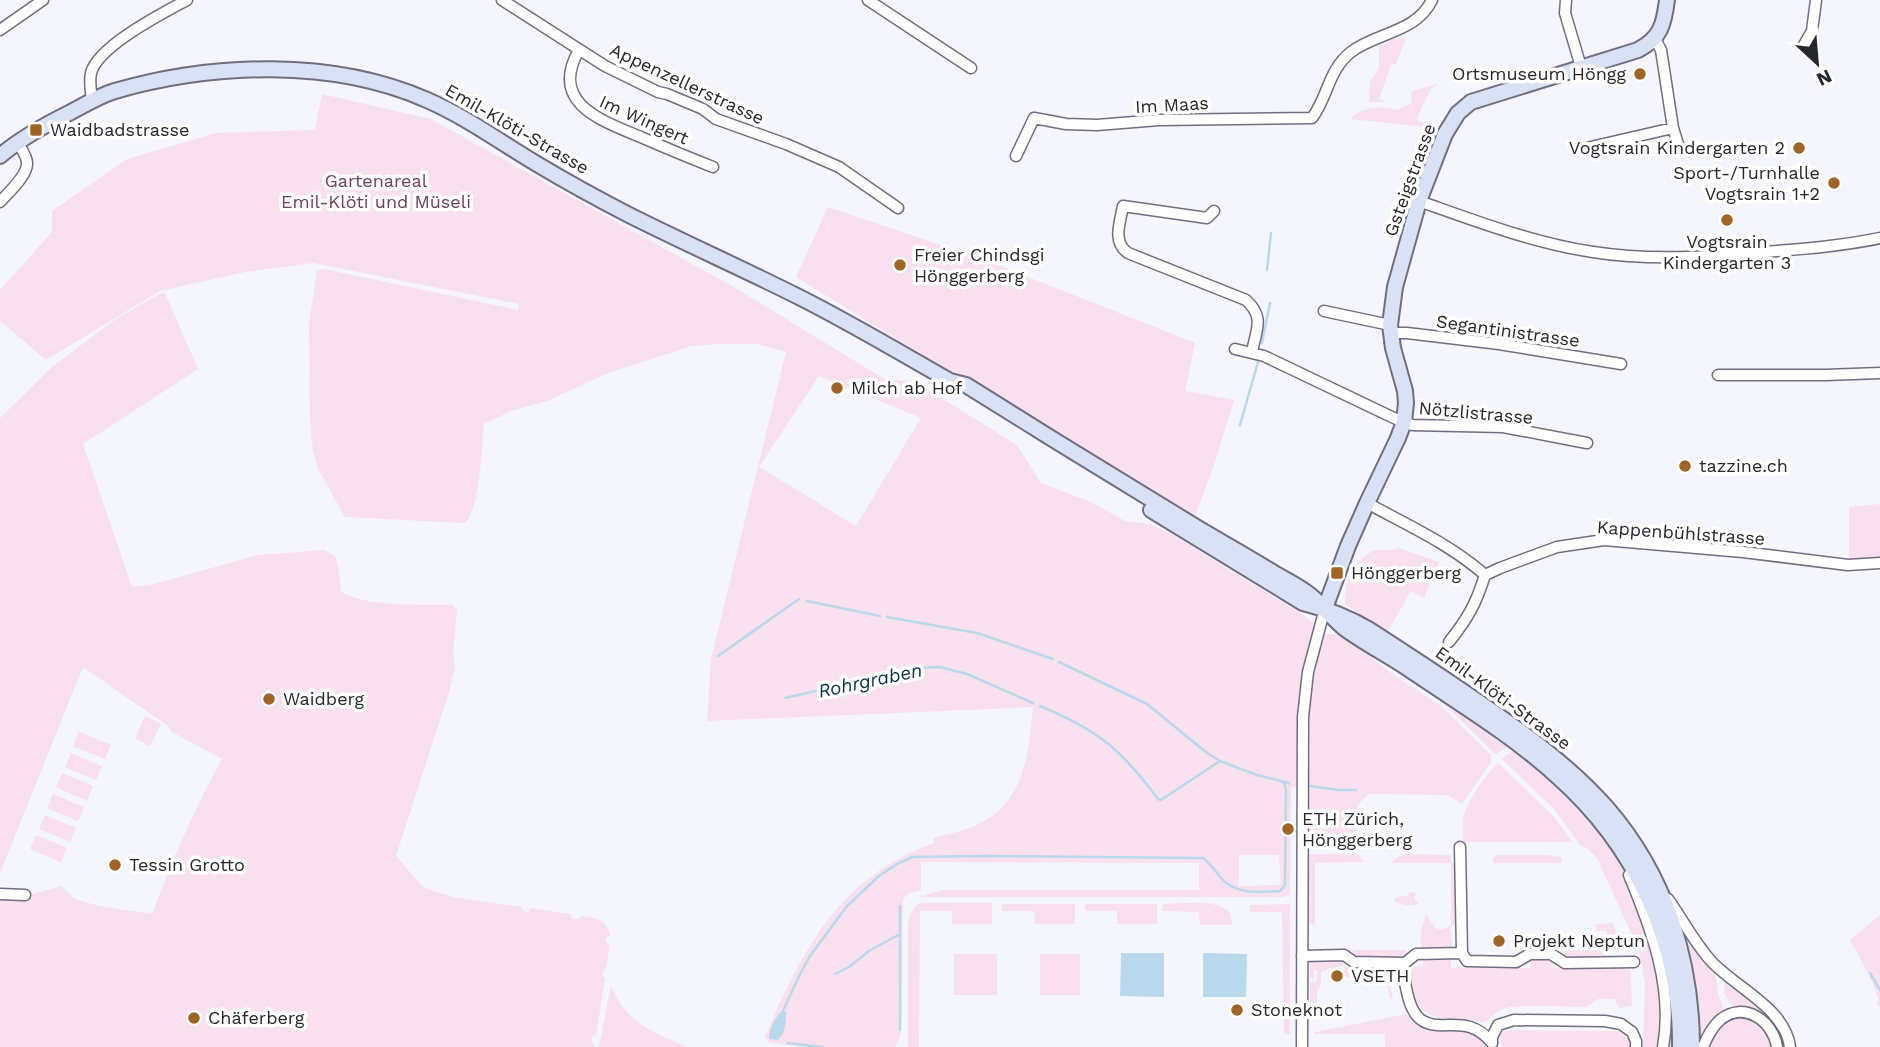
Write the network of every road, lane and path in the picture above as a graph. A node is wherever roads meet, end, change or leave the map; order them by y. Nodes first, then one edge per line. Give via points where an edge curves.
1 (43, 0) edge
2 (187, 0) edge
3 (502, 0) edge
4 (868, 0) edge
5 (1432, 0) edge
6 (1566, 0) edge
7 (1667, 0) edge
8 (1816, 0) edge
9 (0, 30) edge
10 (1655, 38) junction
11 (1804, 45) dead end
12 (579, 50) junction
13 (1581, 67) junction
14 (971, 68) dead end
15 (93, 100) junction
16 (1673, 128) junction
17 (17, 141) junction
18 (1678, 144) dead end
19 (1582, 149) dead end
20 (0, 156) edge
21 (1016, 156) dead end
22 (713, 167) dead end
23 (1419, 201) junction
24 (0, 202) edge
25 (898, 208) dead end
26 (1214, 211) dead end
27 (1880, 238) edge
28 (1324, 311) dead end
29 (1390, 329) junction
30 (1236, 349) dead end
31 (1252, 353) junction
32 (1621, 364) dead end
33 (1880, 373) edge
34 (1718, 375) dead end
35 (1404, 422) junction
36 (1587, 443) dead end
37 (1367, 503) junction
38 (1880, 563) edge
39 (1485, 575) junction
40 (1325, 608) junction
41 (1449, 642) dead end
42 (1616, 842) junction
43 (1461, 848) dead end
44 (1655, 881) junction
45 (0, 894) edge
46 (25, 895) dead end
47 (1462, 953) junction
48 (1303, 956) junction
49 (1634, 962) dead end
50 (1404, 972) dead end
51 (1493, 1045) edge
52 (1302, 1047) edge
53 (1636, 1047) edge
54 (1663, 1047) edge
55 (1680, 1047) edge
56 (1692, 1047) edge
57 (1703, 1047) edge
58 (1777, 1047) edge
59 (1790, 1047) edge

1 - 9 street
2 - 15 street via 102,55 92,71
3 - 12 street, Appenzellerstrasse
4 - 14 street
5 - 21 street, Im Maas via 1410,24 1344,58 1312,118 1097,125 1034,118
6 - 13 street via 1565,13
7 - 10 street
8 - 11 street via 1812,31
10 - 13 street, Gsteigstrasse via 1638,50
10 - 16 street
12 - 22 street, Im Wingert via 569,79 580,105 602,121
12 - 25 street, Appenzellerstrasse via 716,119 839,167
13 - 23 street, Gsteigstrasse via 1488,95 1464,107 1445,134
15 - 17 street, Emil-Klöti-Strasse
15 - 40 street, Emil-Klöti-Strasse via 173,78 239,70 307,70 353,76 429,100 631,216 839,318 950,381 966,385 1309,593
16 - 18 street
16 - 19 street
17 - 20 street, Emil-Klöti-Strasse
17 - 24 street via 26,168
23 - 27 street via 1517,235 1633,256 1713,256
23 - 29 street, Gsteigstrasse via 1395,287
26 - 31 street via 1207,218 1123,206 1118,242 1128,253 1246,300 1259,321
28 - 29 street, Segantinistrasse
29 - 32 street, Segantinistrasse
29 - 35 street, Gsteigstrasse via 1405,391
30 - 31 street, Nötzlistrasse
31 - 35 street, Nötzlistrasse
33 - 34 street
35 - 36 street, Nötzlistrasse via 1503,428
35 - 37 street, Gsteigstrasse
37 - 39 street via 1438,542
37 - 40 street, Gsteigstrasse
38 - 39 street, Kappenbühlstrasse via 1848,565 1604,540 1558,547
39 - 41 street via 1476,602
40 - 42 street, Emil-Klöti-Strasse via 1343,627 1508,736 1556,774
40 - 44 street, Emil-Klöti-Strasse via 1435,671 1558,760 1623,829
40 - 48 street via 1308,672 1303,717
42 - 54 street via 1654,940 1664,994
42 - 55 street, Emil-Klöti-Strasse via 1648,896 1667,946 1676,986
43 - 47 street
44 - 56 street, Emil-Klöti-Strasse via 1670,914 1689,986
44 - 59 street via 1709,959 1781,1022
45 - 46 street
47 - 48 street via 1416,954 1405,963 1354,962 1344,955
47 - 49 street via 1466,961 1516,962 1530,954 1551,954 1565,963
48 - 52 street
50 - 51 street via 1408,996 1422,1021 1469,1026 1484,1033
51 - 53 street via 1498,1026 1514,1020 1605,1021 1632,1032
57 - 58 street via 1722,1018 1742,1012 1763,1020

